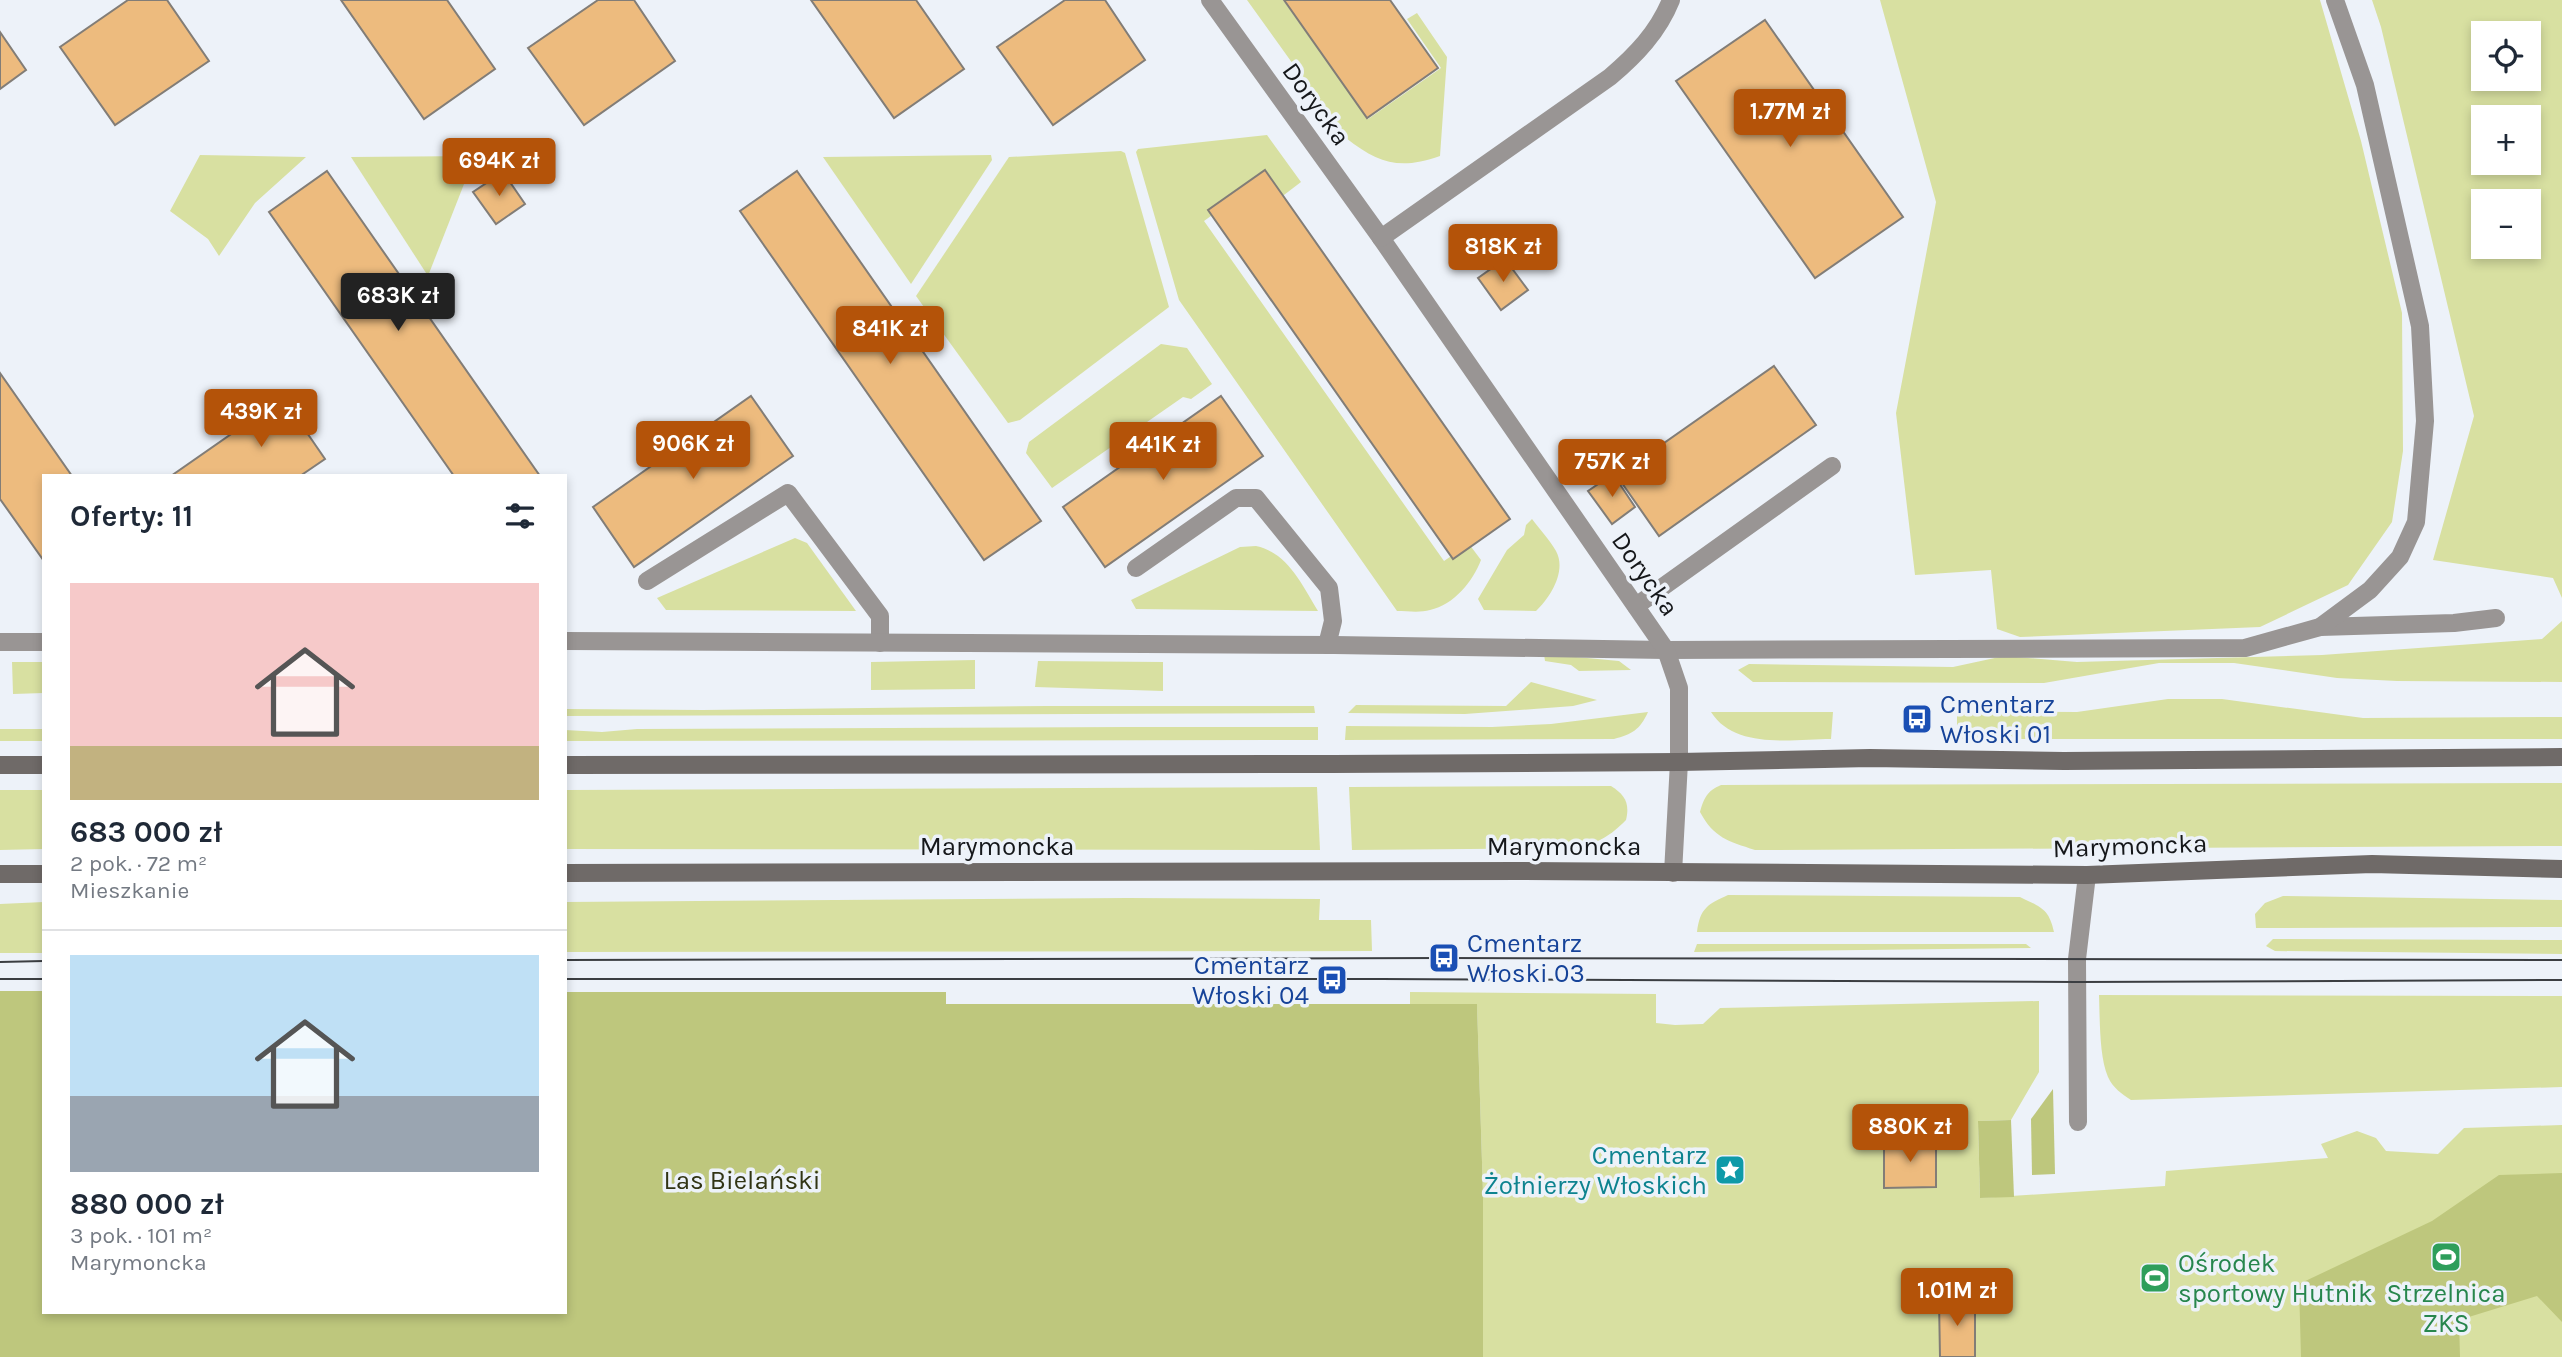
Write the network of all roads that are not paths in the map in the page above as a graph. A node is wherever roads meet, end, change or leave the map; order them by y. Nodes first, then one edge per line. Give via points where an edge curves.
1 (1210, 0) edge
2 (1671, 0) edge
3 (2335, 0) edge
4 (1381, 238) junction
5 (1832, 466) dead end
6 (1136, 568) dead end
7 (647, 581) dead end
8 (1636, 607) junction
9 (2496, 618) dead end
10 (2320, 627) junction
11 (567, 641) edge
12 (0, 642) edge
13 (42, 642) edge
14 (880, 643) junction
15 (1327, 645) junction
16 (1666, 650) junction
17 (2562, 757) edge
18 (1679, 762) junction
19 (0, 765) edge
20 (42, 765) edge
21 (567, 765) edge
22 (2562, 869) edge
23 (567, 873) edge
24 (1673, 873) junction
25 (0, 874) edge
26 (42, 874) edge
27 (2087, 875) junction
28 (2078, 1122) dead end

1 - 4 street, Dorycka
2 - 4 street via 1639,53 1610,77
3 - 10 street via 2365,85 2420,326 2425,421 2416,522 2400,557 2370,590
4 - 8 street, Dorycka
5 - 8 street
6 - 15 street via 1236,498 1256,498 1329,588 1334,621
7 - 14 street via 788,493 880,616
8 - 16 street, Dorycka
9 - 10 street
10 - 16 street via 2245,648
11 - 14 street
12 - 13 street
14 - 15 street
15 - 16 street
16 - 18 street, Dorycka via 1679,688
17 - 18 main road
18 - 21 main road
18 - 24 street, Dorycka
19 - 20 main road
22 - 27 main road, Marymoncka via 2372,864
23 - 24 main road, Marymoncka
24 - 27 main road, Marymoncka
25 - 26 main road
27 - 28 street via 2077,959

